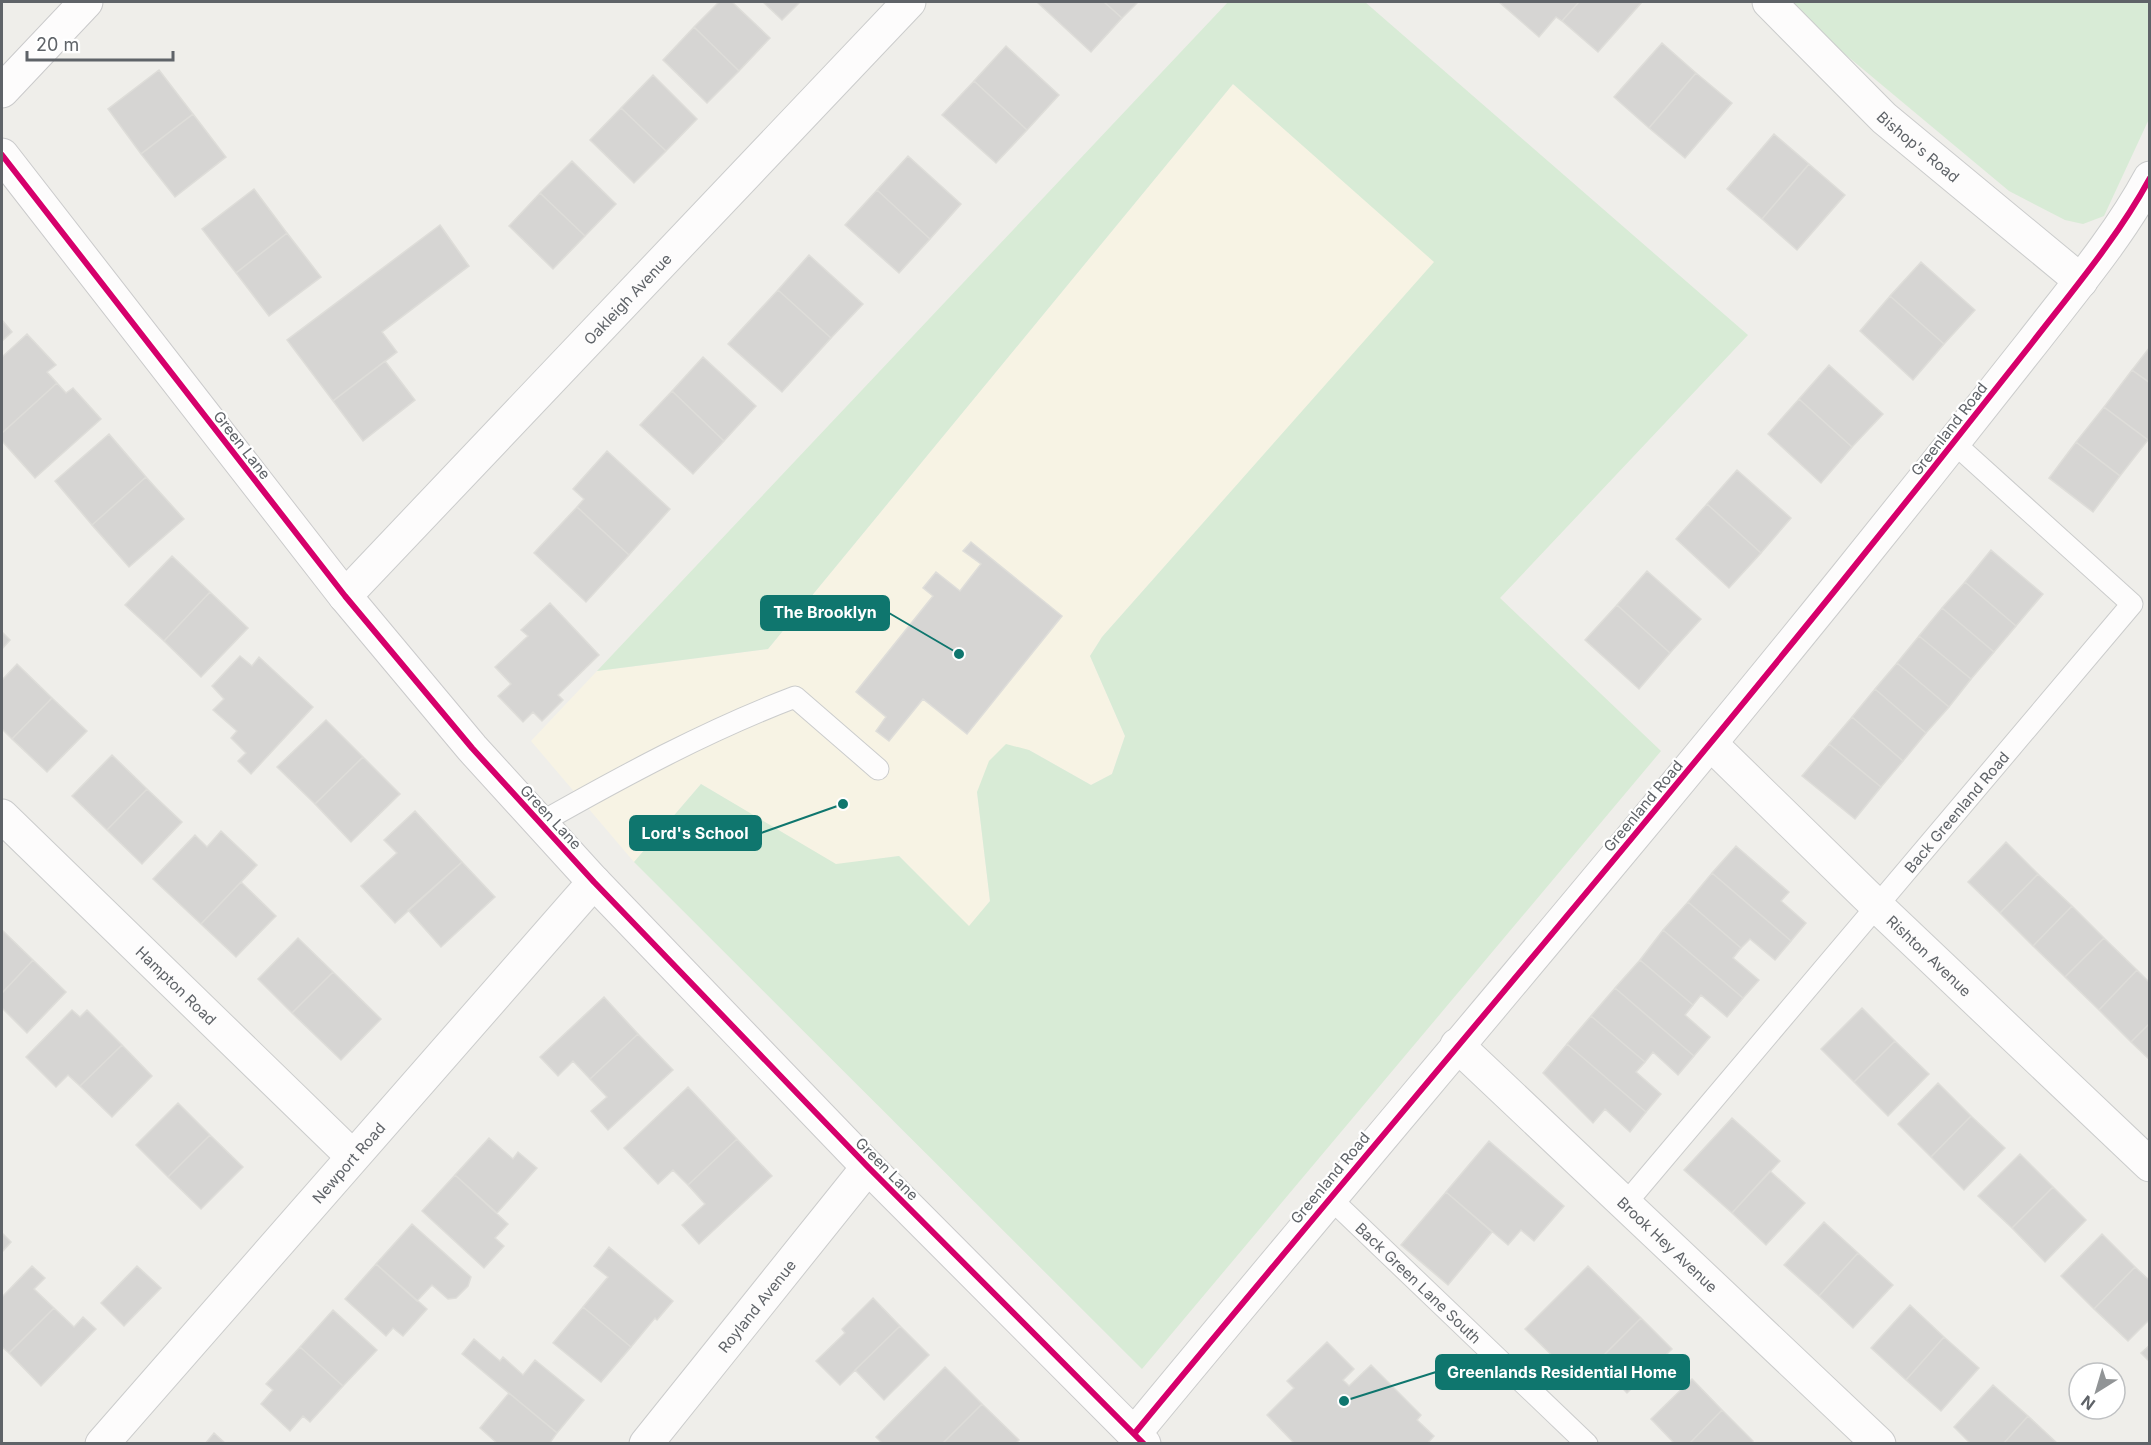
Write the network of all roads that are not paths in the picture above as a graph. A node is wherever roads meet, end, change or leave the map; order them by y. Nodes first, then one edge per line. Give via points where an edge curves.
1 (86, 2) edge
2 (909, 2) edge
3 (1769, 2) edge
4 (2, 91) edge
5 (2, 155) edge
6 (2145, 196) edge
7 (2081, 280) junction
8 (1954, 443) junction
9 (345, 596) junction
10 (1711, 744) junction
11 (878, 769) dead end
12 (2, 816) edge
13 (540, 823) junction
14 (594, 882) junction
15 (1876, 905) junction
16 (1457, 1045) junction
17 (352, 1156) junction
18 (2150, 1165) edge
19 (868, 1167) junction
20 (1329, 1197) junction
21 (1626, 1203) junction
22 (1139, 1439) edge
23 (102, 1443) edge
24 (646, 1443) edge
25 (1587, 1443) edge
26 (1879, 1443) edge

1 - 4 street
2 - 9 street, Oakleigh Avenue
3 - 7 street, Bishop's Road via 1884,118
5 - 9 street, Green Lane
6 - 7 street, Greenland Road
7 - 8 street, Greenland Road
8 - 10 street, Greenland Road
8 - 15 lane, Back Greenland Road via 2132,604
9 - 13 street, Green Lane
10 - 15 street, Rishton Avenue
10 - 16 street, Greenland Road
11 - 13 lane via 795,697 647,763
12 - 17 street, Hampton Road
13 - 14 street, Green Lane
14 - 17 street, Newport Road
14 - 19 street, Green Lane
15 - 18 street, Rishton Avenue
15 - 21 lane, Back Greenland Road
16 - 20 street, Greenland Road
16 - 21 street, Brook Hey Avenue
17 - 23 street, Newport Road
19 - 22 street, Green Lane
19 - 24 street, Royland Avenue
20 - 22 street, Greenland Road
20 - 25 lane, Back Green Lane South
21 - 26 street, Brook Hey Avenue

